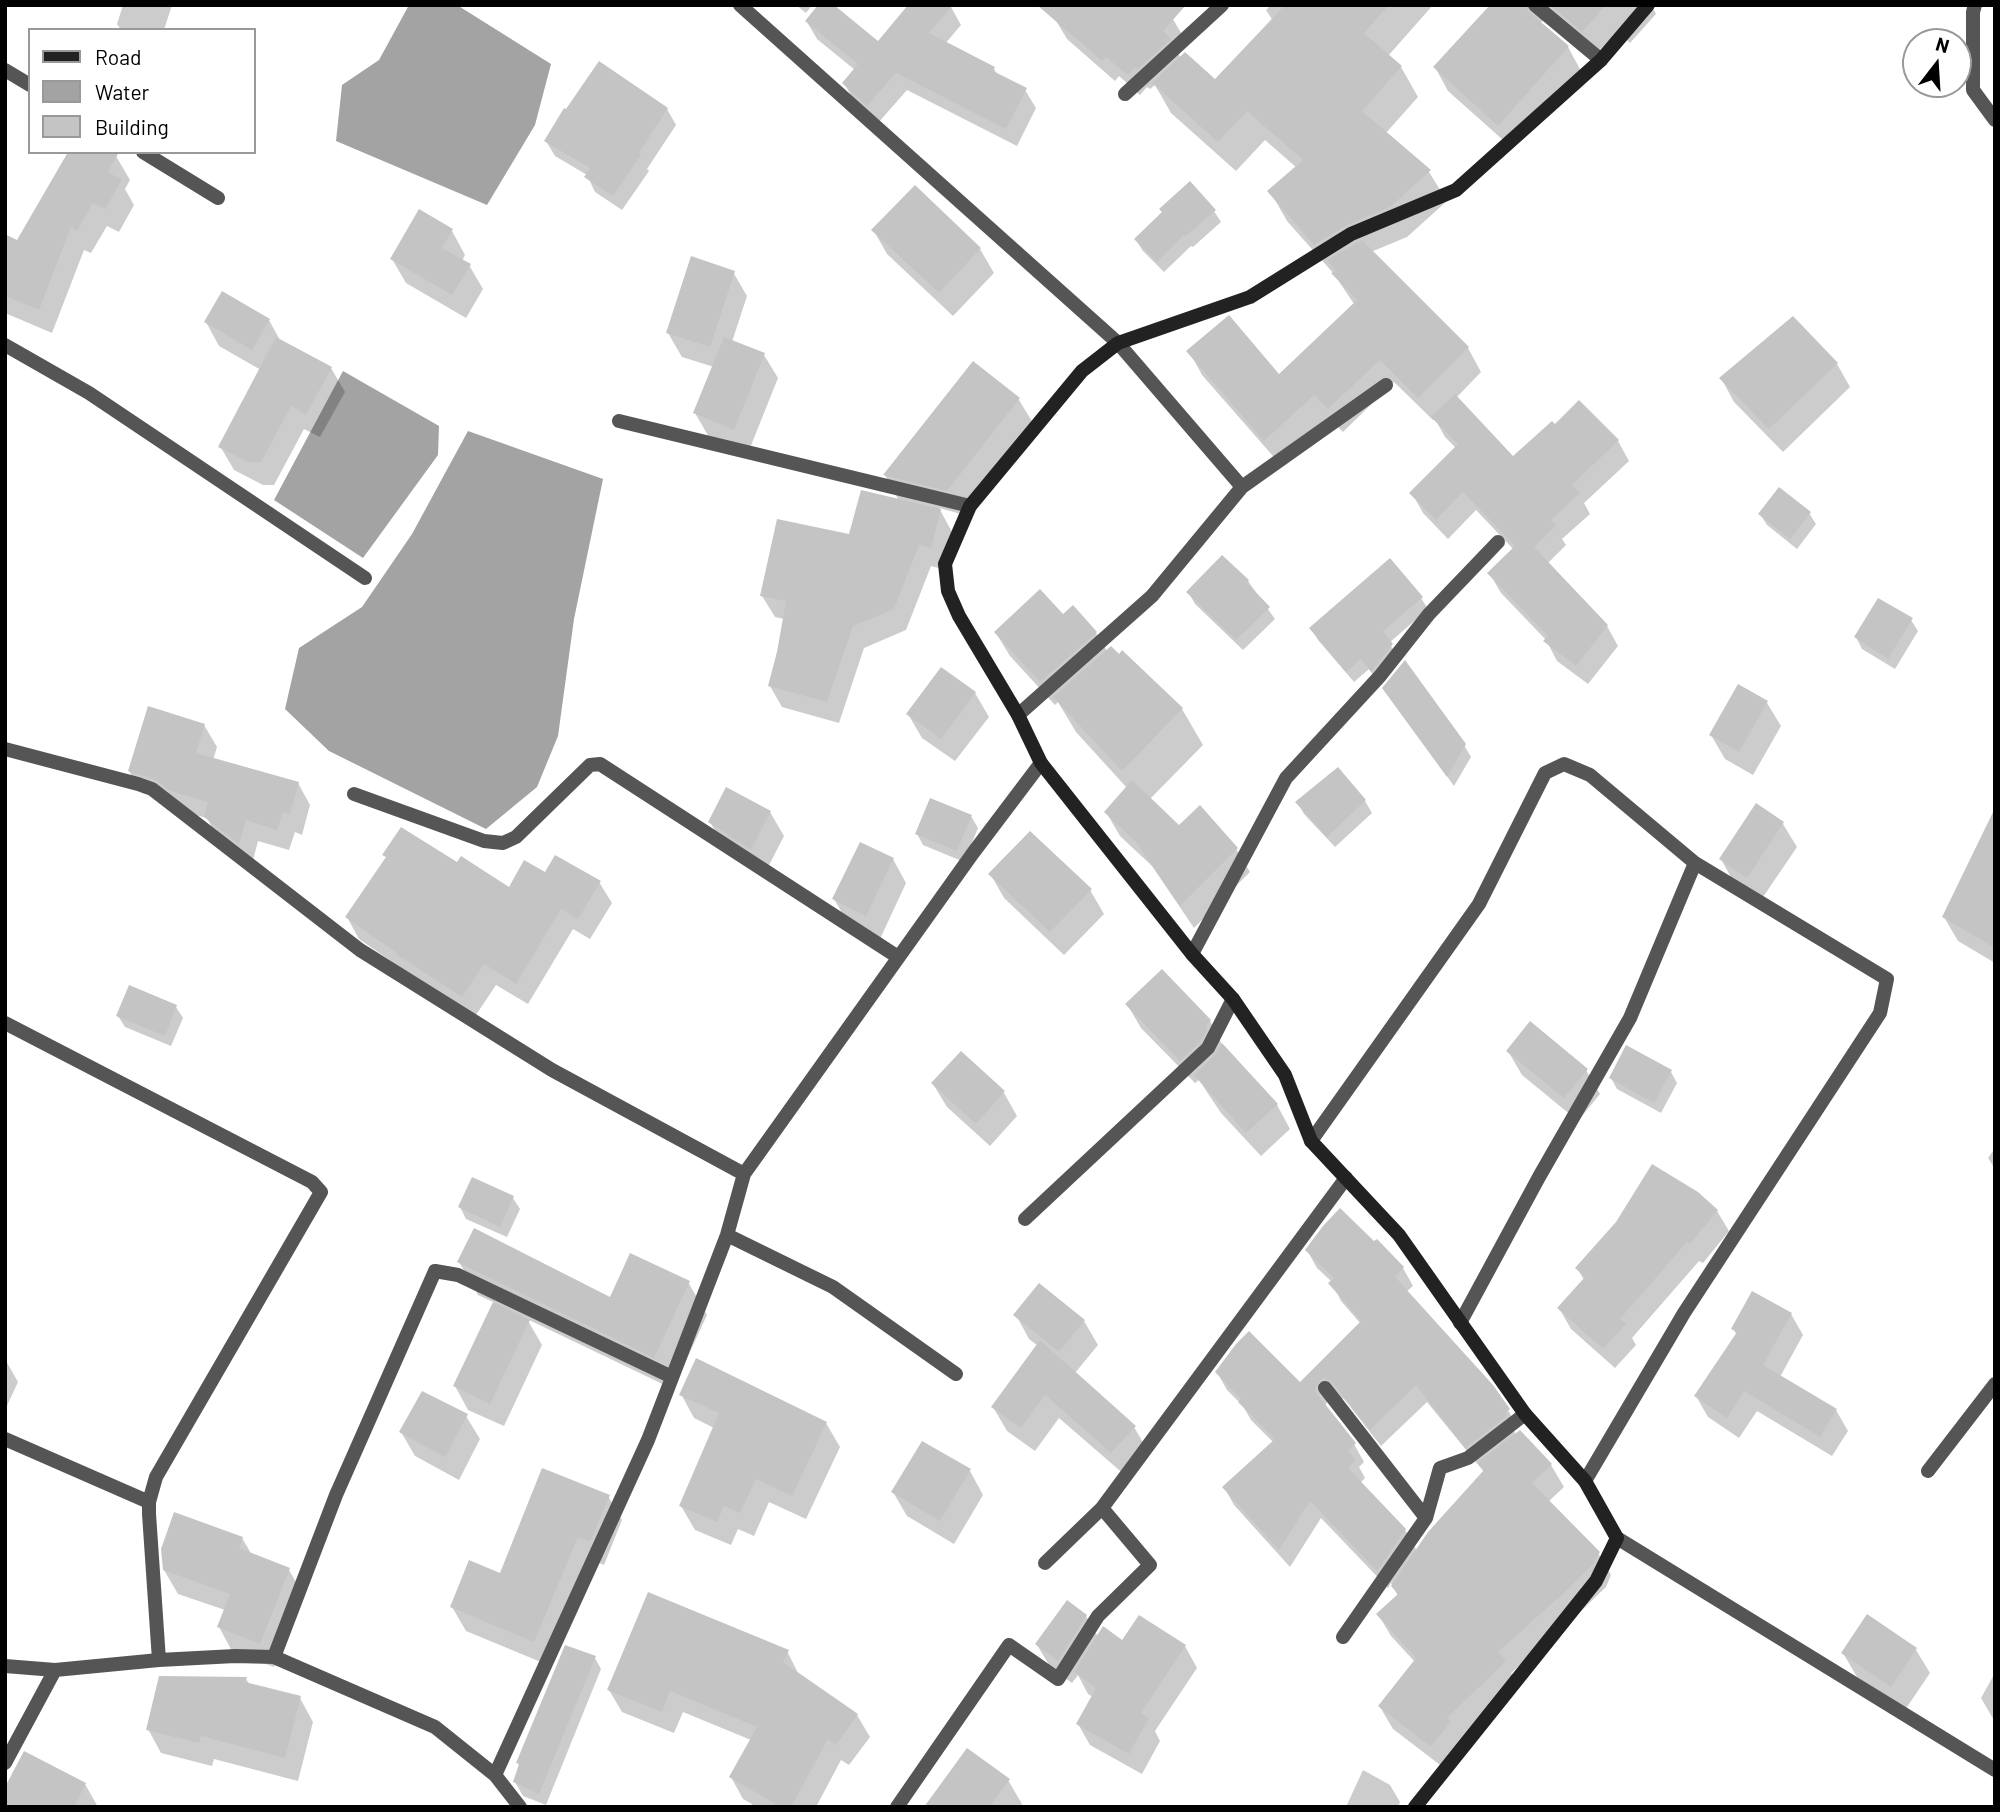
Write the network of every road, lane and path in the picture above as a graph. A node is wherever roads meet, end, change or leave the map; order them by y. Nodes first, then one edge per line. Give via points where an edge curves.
1 (740, 5) edge
2 (1222, 5) edge
3 (1535, 5) edge
4 (1648, 5) edge
5 (1975, 5) edge
6 (1601, 60) junction
7 (5, 70) edge
8 (28, 84) edge
9 (1125, 94) dead end
10 (1995, 120) edge
11 (145, 154) edge
12 (218, 198) dead end
13 (1118, 343) junction
14 (5, 345) edge
15 (1386, 385) dead end
16 (619, 421) dead end
17 (1242, 486) junction
18 (970, 506) junction
19 (1498, 542) dead end
20 (365, 578) dead end
21 (1018, 715) junction
22 (5, 749) edge
23 (1041, 763) junction
24 (354, 794) dead end
25 (1695, 863) junction
26 (1192, 954) junction
27 (898, 957) junction
28 (1233, 999) junction
29 (5, 1023) edge
30 (1311, 1141) junction
31 (744, 1174) junction
32 (1346, 1178) junction
33 (1025, 1219) dead end
34 (727, 1235) junction
35 (1460, 1323) junction
36 (956, 1374) dead end
37 (672, 1377) junction
38 (1995, 1384) edge
39 (1325, 1388) dead end
40 (1525, 1414) junction
41 (5, 1438) edge
42 (1928, 1471) dead end
43 (1585, 1481) junction
44 (149, 1502) junction
45 (1102, 1508) junction
46 (1426, 1518) junction
47 (1617, 1538) junction
48 (1045, 1563) dead end
49 (1343, 1637) dead end
50 (274, 1657) junction
51 (159, 1660) junction
52 (5, 1666) edge
53 (55, 1670) junction
54 (5, 1763) edge
55 (1995, 1770) edge
56 (495, 1775) junction
57 (520, 1807) edge
58 (897, 1807) edge
59 (1415, 1807) edge

1 - 13 street
2 - 9 street
3 - 6 street
4 - 6 street
5 - 10 street via 1973,90
6 - 13 street via 1456,190 1351,234 1250,297
7 - 8 street
11 - 12 street
13 - 17 street
13 - 18 street via 1082,371
14 - 20 street via 89,393
15 - 17 street
16 - 18 street
17 - 21 street via 1152,596
18 - 21 street via 945,564 948,591
19 - 26 street via 1286,778
21 - 23 street
22 - 31 street via 152,789 360,950 552,1070
23 - 26 street
23 - 27 street
24 - 27 street via 462,834 503,843 516,837 590,765 604,765
25 - 30 street via 1590,775 1564,764 1545,773 1479,904
25 - 35 street via 1629,1018
25 - 43 street via 1887,979 1880,1013 1684,1313
26 - 28 street
27 - 31 street
28 - 30 street via 1285,1075
28 - 33 street via 1208,1048
29 - 44 street via 312,1182 321,1192 156,1477
30 - 32 street
31 - 34 street
32 - 35 street via 1399,1235
32 - 45 street
34 - 36 street via 834,1287
34 - 37 street
35 - 40 street
37 - 50 street via 458,1275 435,1271 336,1495
37 - 56 street
38 - 42 street
39 - 46 street
40 - 43 street
40 - 46 street via 1468,1458 1440,1468
41 - 44 street
43 - 47 street
44 - 51 street
45 - 48 street
45 - 58 street via 1150,1565 1098,1616 1058,1679 1009,1645
46 - 49 street
47 - 55 street
47 - 59 street via 1596,1581
50 - 51 street
50 - 56 street via 435,1727
51 - 53 street
52 - 53 street
53 - 54 street
56 - 57 street

